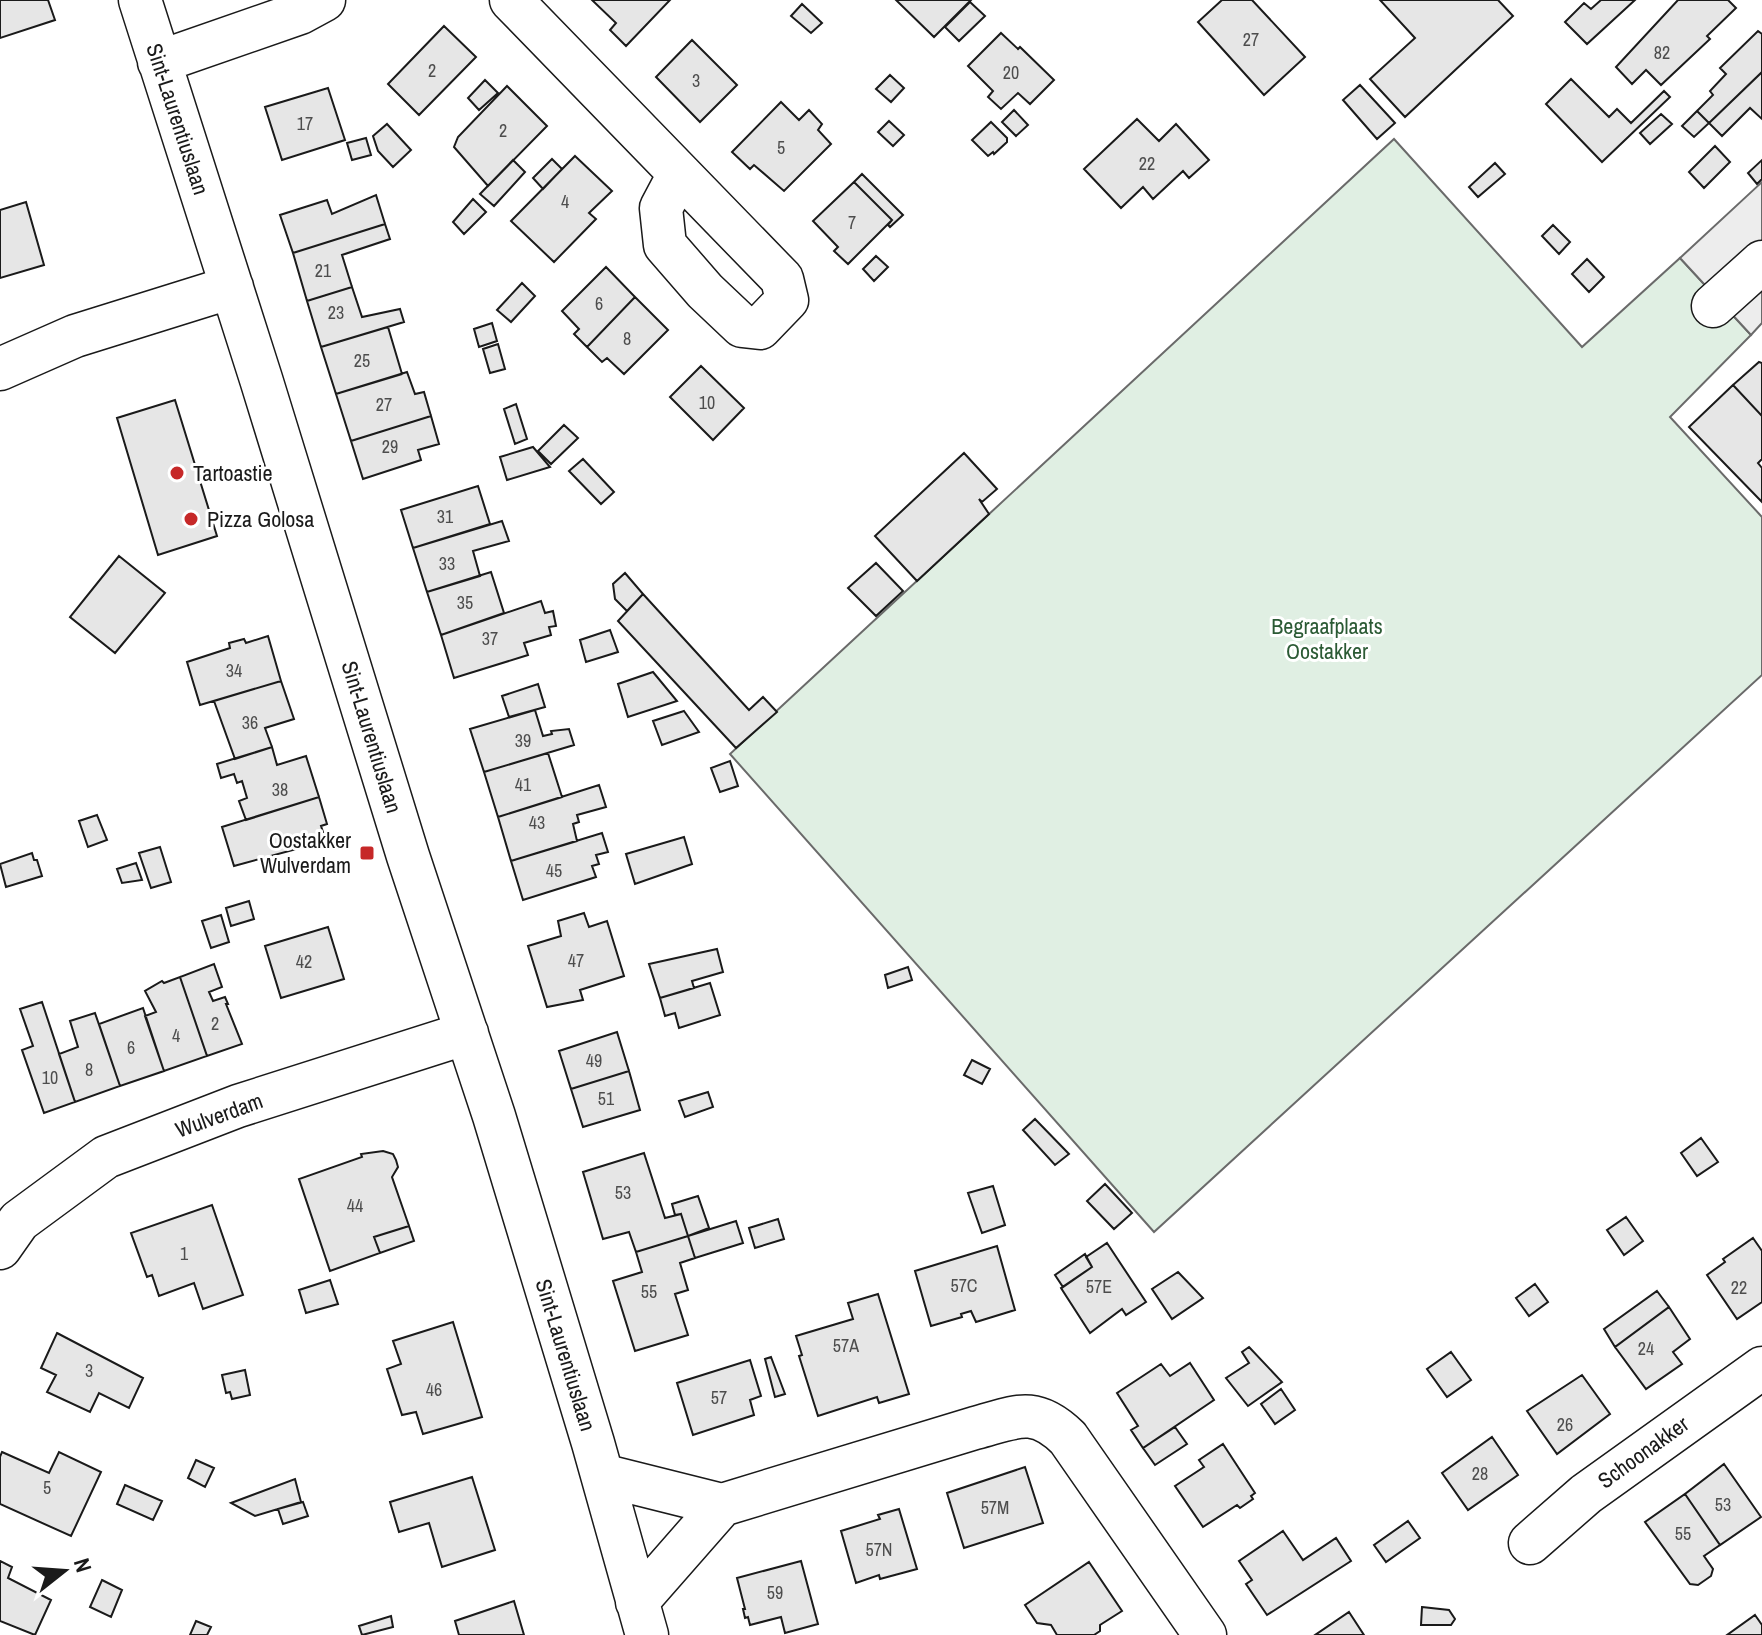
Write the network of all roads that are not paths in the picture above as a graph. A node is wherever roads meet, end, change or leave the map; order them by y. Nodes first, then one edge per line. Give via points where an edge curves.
1 (140, 0) edge
2 (324, 0) edge
3 (511, 0) edge
4 (159, 62) junction
5 (679, 174) dead end
6 (1762, 262) edge
7 (232, 287) junction
8 (1713, 306) dead end
9 (0, 369) edge
10 (467, 1033) junction
11 (0, 1248) edge
12 (1762, 1368) edge
13 (602, 1475) junction
14 (722, 1505) junction
15 (1530, 1543) dead end
16 (642, 1618) edge
17 (1205, 1635) edge

1 - 4 street, Sint-Laurentiuslaan
2 - 4 street
3 - 5 street
4 - 7 street, Sint-Laurentiuslaan
6 - 8 street
7 - 9 street via 75,336
7 - 10 street, Sint-Laurentiuslaan
10 - 11 street, Wulverdam via 238,1106 106,1157 19,1221
10 - 13 street, Sint-Laurentiuslaan
12 - 15 street, Schoonakker via 1586,1494
13 - 14 street
13 - 16 street, Sint-Laurentiuslaan
14 - 16 street
14 - 17 street via 1030,1416 1052,1422 1068,1438

